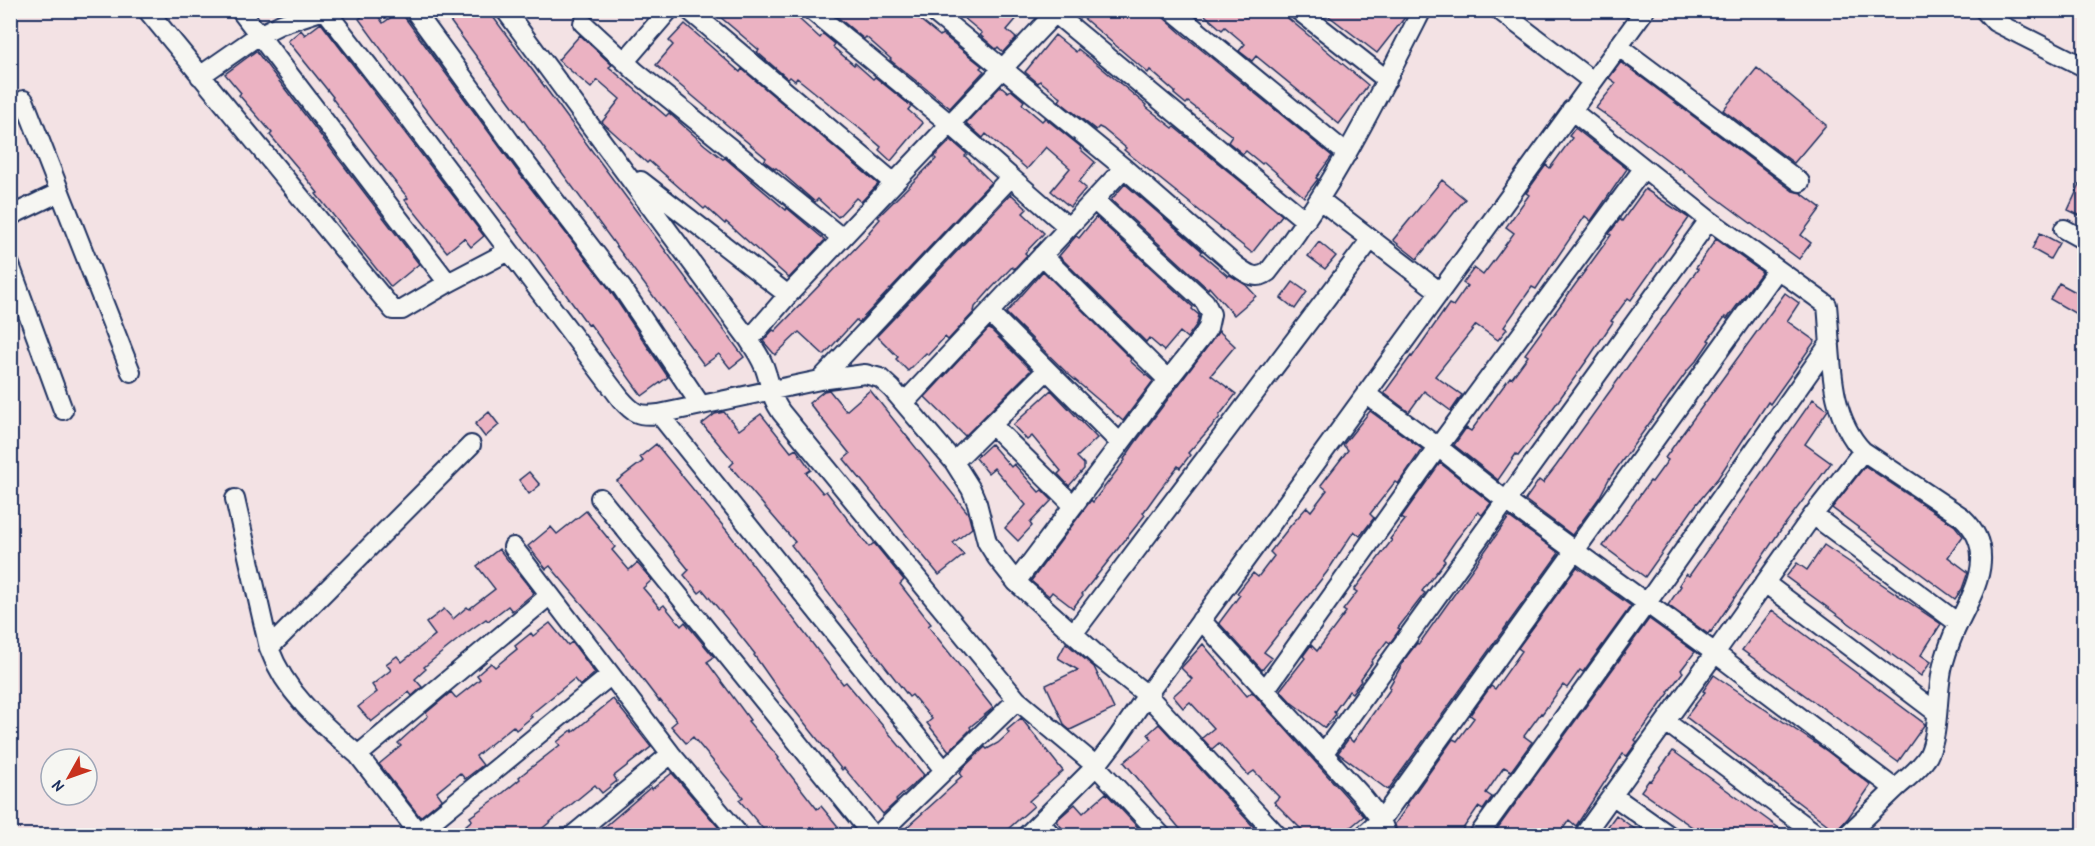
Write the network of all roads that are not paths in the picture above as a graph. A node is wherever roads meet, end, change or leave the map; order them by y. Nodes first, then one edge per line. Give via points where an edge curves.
1 (147, 10) edge
2 (240, 10) edge
3 (324, 10) edge
4 (414, 10) edge
5 (505, 10) edge
6 (669, 10) edge
7 (689, 10) edge
8 (811, 10) edge
9 (931, 10) edge
10 (1172, 10) edge
11 (1298, 10) edge
12 (1499, 10) edge
13 (1646, 10) edge
14 (1984, 10) edge
15 (1422, 11) edge
16 (1055, 12) edge
17 (583, 23) dead end
18 (259, 35) junction
19 (1618, 46) junction
20 (625, 61) junction
21 (2085, 67) edge
22 (1002, 69) junction
23 (200, 76) junction
24 (1387, 80) junction
25 (1592, 81) junction
26 (24, 100) dead end
27 (1571, 110) junction
28 (950, 124) junction
29 (1347, 154) junction
30 (623, 167) junction
31 (1124, 168) junction
32 (1643, 169) junction
33 (1010, 178) junction
34 (1800, 182) dead end
35 (894, 183) junction
36 (60, 192) junction
37 (1094, 200) junction
38 (1320, 200) junction
39 (10, 216) edge
40 (1709, 220) junction
41 (1306, 221) junction
42 (1068, 227) junction
43 (2064, 229) dead end
44 (842, 238) junction
45 (1371, 239) junction
46 (2085, 240) edge
47 (509, 251) junction
48 (1042, 255) junction
49 (10, 265) edge
50 (1777, 270) junction
51 (448, 283) junction
52 (1440, 292) junction
53 (788, 295) junction
54 (989, 312) junction
55 (749, 340) junction
56 (1830, 343) junction
57 (1047, 370) junction
58 (131, 372) dead end
59 (820, 380) junction
60 (1168, 380) junction
61 (770, 391) junction
62 (1365, 394) junction
63 (904, 402) junction
64 (700, 405) junction
65 (63, 410) dead end
66 (658, 414) junction
67 (992, 425) junction
68 (1120, 443) junction
69 (471, 445) dead end
70 (1438, 447) junction
71 (1863, 451) junction
72 (954, 462) junction
73 (600, 498) dead end
74 (235, 499) dead end
75 (1505, 500) junction
76 (1073, 505) junction
77 (1813, 515) junction
78 (513, 547) dead end
79 (1575, 550) junction
80 (1017, 582) junction
81 (1765, 583) junction
82 (550, 595) junction
83 (1646, 604) junction
84 (1201, 620) junction
85 (1958, 623) junction
86 (1073, 634) junction
87 (269, 648) junction
88 (1714, 653) junction
89 (611, 675) junction
90 (1264, 690) junction
91 (1147, 694) junction
92 (1017, 700) junction
93 (1936, 712) junction
94 (1666, 722) junction
95 (671, 754) junction
96 (1323, 754) junction
97 (358, 755) junction
98 (1096, 766) junction
99 (944, 770) junction
100 (1895, 789) junction
101 (1612, 795) junction
102 (1384, 828) edge
103 (1046, 829) edge
104 (420, 834) edge
105 (735, 834) edge
106 (572, 836) edge
107 (875, 836) edge
108 (1026, 836) edge
109 (1162, 836) edge
110 (1278, 836) edge
111 (1363, 836) edge
112 (1478, 836) edge
113 (1583, 836) edge
114 (1670, 836) edge
115 (1819, 836) edge
116 (1846, 836) edge

1 - 23 street
2 - 18 street
3 - 18 street
3 - 47 street
4 - 64 street via 621,288
5 - 30 street
6 - 20 street
7 - 35 street
8 - 28 street
9 - 22 street
10 - 29 street
11 - 24 street
12 - 25 street
13 - 19 street
14 - 21 street via 1995,22
15 - 24 street
16 - 22 street
16 - 41 street
17 - 20 street
18 - 23 street
18 - 51 street
19 - 25 street
19 - 34 street
20 - 44 street
22 - 28 street
22 - 31 street
23 - 51 street via 390,308 402,310
24 - 29 street
25 - 27 street
26 - 36 street
27 - 32 street
27 - 52 street
28 - 33 street
28 - 35 street
29 - 38 street
30 - 53 street
30 - 55 street
31 - 37 street
31 - 41 street via 1251,275 1268,272
32 - 40 street
32 - 70 street
33 - 42 street
33 - 59 street
35 - 44 street
36 - 39 street
36 - 58 street
37 - 42 street
37 - 60 street via 1210,308 1208,328
38 - 41 street
38 - 45 street
40 - 50 street
40 - 75 street
42 - 48 street
43 - 46 street
44 - 53 street
45 - 52 street
45 - 86 street
47 - 51 street
47 - 66 street via 620,398 634,413
48 - 54 street
48 - 60 street
49 - 65 street
50 - 56 street via 1827,305
50 - 79 street
52 - 62 street
53 - 55 street
54 - 57 street
54 - 63 street
55 - 61 street via 767,375
56 - 71 street via 1839,408 1852,438
56 - 83 street
57 - 67 street
57 - 68 street
59 - 61 street
59 - 63 street via 872,375
60 - 68 street
61 - 64 street
61 - 92 street via 781,412
62 - 70 street
62 - 84 street
63 - 72 street
64 - 66 street
66 - 99 street
67 - 72 street
67 - 76 street
68 - 76 street
69 - 87 street
70 - 75 street
70 - 90 street
71 - 77 street
71 - 85 street via 1972,526 1978,537 1981,564 1973,593
72 - 80 street via 977,503 987,542
73 - 107 street
74 - 87 street
75 - 79 street
75 - 96 street
76 - 80 street
77 - 81 street
77 - 85 street
78 - 82 street
79 - 83 street
79 - 102 street
80 - 86 street
81 - 88 street
81 - 93 street
82 - 89 street
82 - 97 street
83 - 88 street
83 - 112 street
84 - 90 street
84 - 91 street
85 - 93 street via 1943,666
86 - 91 street
87 - 97 street via 293,693
88 - 94 street
88 - 100 street
89 - 95 street
89 - 104 street
90 - 96 street
91 - 98 street
91 - 110 street
92 - 98 street
92 - 99 street
93 - 100 street via 1933,743 1927,757
94 - 101 street
94 - 115 street
95 - 105 street
95 - 106 street
96 - 102 street via 1363,797
97 - 104 street
98 - 103 street
98 - 109 street
99 - 107 street
100 - 116 street
101 - 113 street
101 - 114 street
102 - 111 street
103 - 108 street

